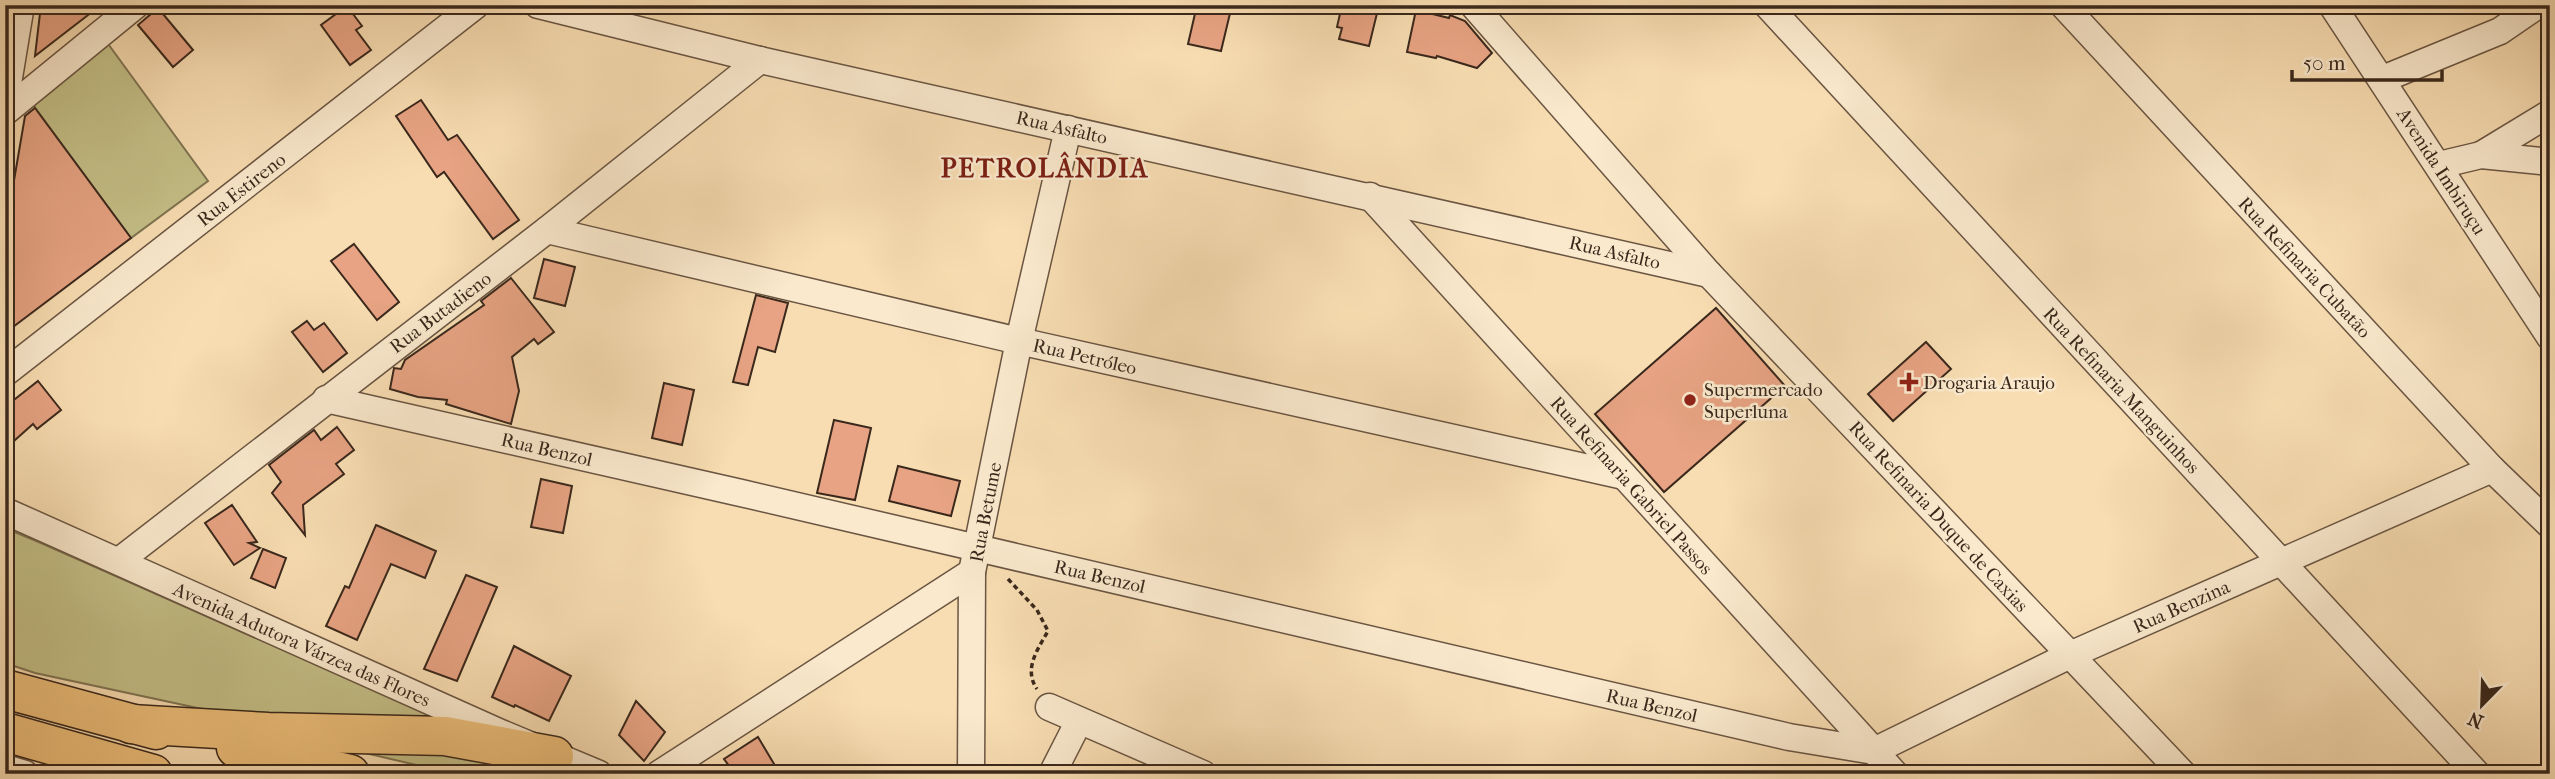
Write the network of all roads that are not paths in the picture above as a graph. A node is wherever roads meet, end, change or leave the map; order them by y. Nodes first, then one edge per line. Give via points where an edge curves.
1 (21, 5) edge
2 (136, 5) edge
3 (476, 5) edge
4 (538, 5) edge
5 (1473, 5) edge
6 (1767, 5) edge
7 (2063, 5) edge
8 (2332, 5) edge
9 (2538, 5) edge
10 (760, 60) junction
11 (2383, 79) junction
12 (5, 102) edge
13 (5, 112) edge
14 (2550, 113) edge
15 (1068, 129) junction
16 (2481, 155) junction
17 (2550, 162) edge
18 (2439, 166) junction
19 (1370, 196) junction
20 (547, 230) junction
21 (1709, 274) junction
22 (2550, 337) edge
23 (1019, 341) junction
24 (5, 373) edge
25 (326, 399) junction
26 (2492, 469) junction
27 (1624, 476) junction
28 (5, 511) edge
29 (2550, 525) edge
30 (975, 560) junction
31 (119, 561) junction
32 (2281, 562) junction
33 (2070, 655) junction
34 (5, 689) edge
35 (1049, 707) road end
36 (1079, 721) junction
37 (131, 724) junction
38 (5, 732) edge
39 (1874, 751) junction
40 (554, 756) junction
41 (5, 768) edge
42 (25, 774) edge
43 (153, 774) edge
44 (350, 774) edge
45 (599, 774) edge
46 (659, 774) edge
47 (971, 774) edge
48 (1052, 774) edge
49 (1203, 774) edge
50 (1895, 774) edge
51 (2183, 774) edge
52 (2477, 774) edge

1 - 12 street
2 - 13 street
3 - 24 street, Rua Estireno
4 - 10 street, Rua Asfalto
5 - 21 street, Rua Refinaria Duque de Caxias
6 - 32 street, Rua Refinaria Manguinhos
7 - 26 street, Rua Refinaria Cubatão
8 - 11 street, Avenida Imbiruçu
9 - 11 street via 2500,31
10 - 15 street, Rua Asfalto
10 - 20 street, Rua Butadieno
11 - 18 street, Avenida Imbiruçu
14 - 16 street
15 - 19 street, Rua Asfalto
15 - 23 street, Rua Betume
16 - 17 street
16 - 18 street
18 - 22 street, Avenida Imbiruçu
19 - 21 street, Rua Asfalto
19 - 27 street, Rua Refinaria Gabriel Passos
20 - 23 street, Rua Petróleo
20 - 25 street, Rua Butadieno
21 - 33 street, Rua Refinaria Duque de Caxias
23 - 27 street, Rua Petróleo
23 - 30 street, Rua Betume
25 - 30 street, Rua Benzol
25 - 31 street, Rua Butadieno
26 - 29 street, Rua Refinaria Cubatão
26 - 32 street, Rua Benzina
27 - 39 street, Rua Refinaria Gabriel Passos
28 - 31 street, Avenida Adutora Várzea das Flores
30 - 39 street, Rua Benzol via 1789,737
30 - 46 street, Rua Betume
30 - 47 street
31 - 40 street, Avenida Adutora Várzea das Flores
32 - 33 street, Rua Benzina
32 - 52 street, Rua Refinaria Manguinhos
33 - 39 street, Rua Benzina
33 - 51 street, Rua Refinaria Duque de Caxias
34 - 37 highway
35 - 36 street
36 - 48 street
36 - 49 street
37 - 40 highway via 445,736
37 - 44 highway
38 - 43 highway
39 - 50 street, Rua Refinaria Gabriel Passos
40 - 45 street, Avenida Adutora Várzea das Flores
41 - 42 street

